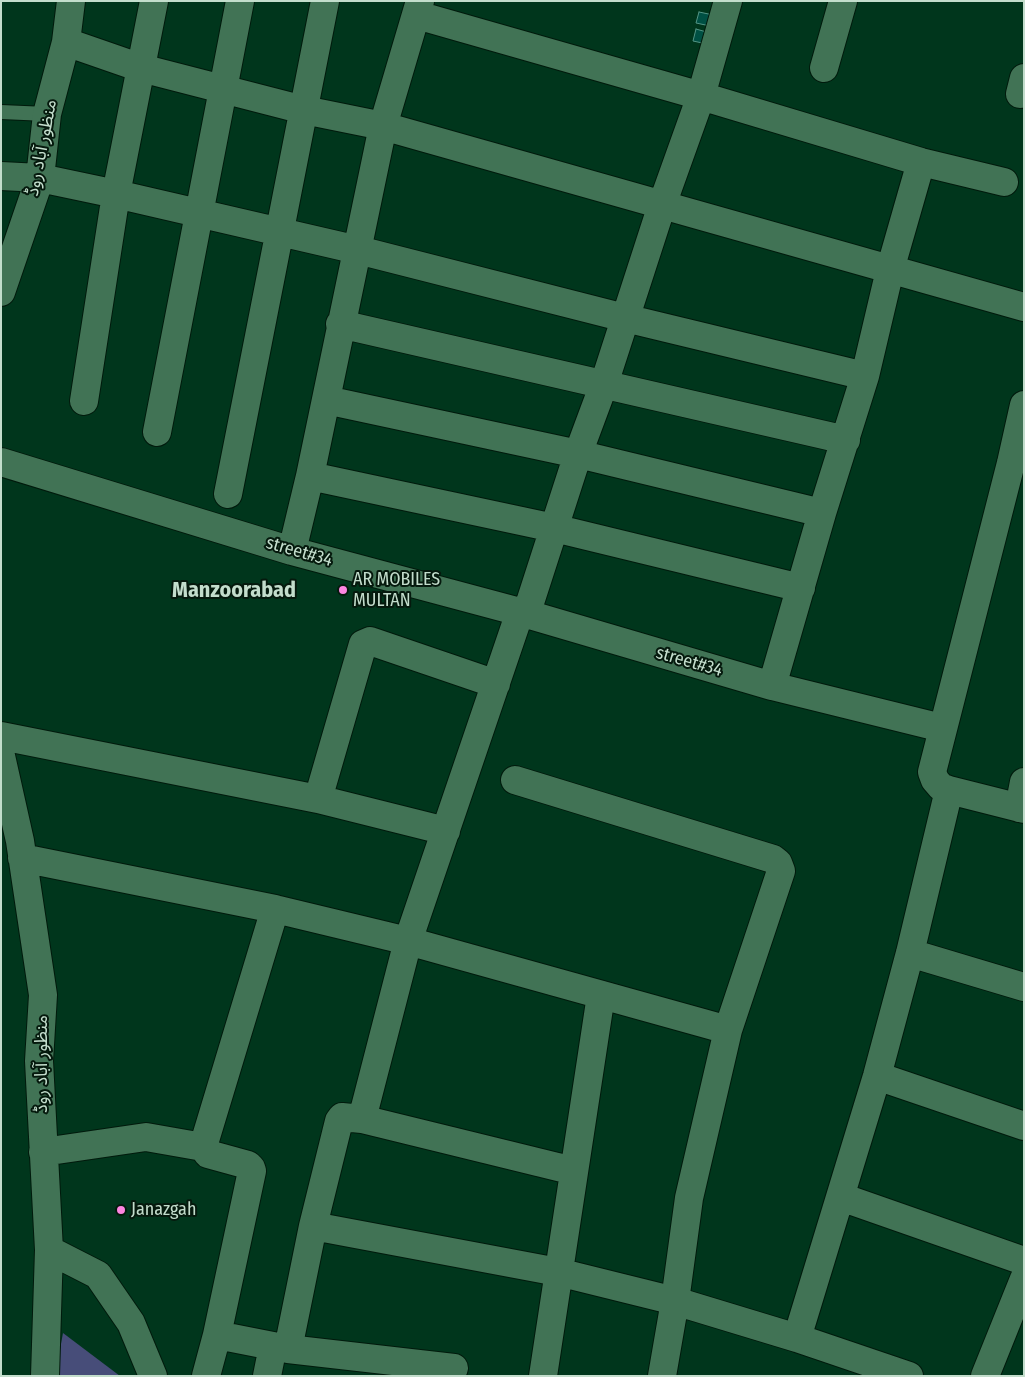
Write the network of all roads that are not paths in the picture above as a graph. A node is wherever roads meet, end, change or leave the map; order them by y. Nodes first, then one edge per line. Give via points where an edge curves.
1 (70, 1) edge
2 (154, 1) edge
3 (240, 1) edge
4 (325, 1) edge
5 (728, 1) edge
6 (843, 1) edge
7 (419, 8) edge
8 (66, 42) junction
9 (141, 68) junction
10 (824, 68) dead end
11 (223, 89) junction
12 (701, 96) junction
13 (304, 110) junction
14 (1, 112) edge
15 (47, 114) junction
16 (383, 126) junction
17 (921, 162) junction
18 (1, 176) edge
19 (40, 178) junction
20 (1004, 182) dead end
21 (116, 194) junction
22 (662, 205) junction
23 (198, 213) junction
24 (280, 232) junction
25 (358, 250) junction
26 (890, 270) junction
27 (1, 292) edge
28 (1024, 307) edge
29 (625, 318) junction
30 (340, 324) junction
31 (865, 376) junction
32 (604, 384) junction
33 (326, 400) junction
34 (84, 401) dead end
35 (1024, 405) edge
36 (157, 432) dead end
37 (846, 440) junction
38 (578, 454) junction
39 (1, 462) edge
40 (1017, 464) edge
41 (310, 476) junction
42 (228, 494) dead end
43 (822, 513) junction
44 (554, 528) junction
45 (292, 551) junction
46 (801, 588) junction
47 (523, 613) junction
48 (496, 684) junction
49 (772, 686) junction
50 (942, 728) junction
51 (1, 736) edge
52 (1, 756) edge
53 (516, 780) dead end
54 (949, 790) junction
55 (318, 799) junction
56 (1022, 799) edge
57 (6, 804) edge
58 (446, 831) junction
59 (22, 858) junction
60 (276, 909) junction
61 (408, 940) junction
62 (910, 953) junction
63 (1024, 988) edge
64 (601, 995) junction
65 (728, 1030) junction
66 (877, 1076) junction
67 (362, 1119) junction
68 (1024, 1126) edge
69 (203, 1147) junction
70 (43, 1152) junction
71 (574, 1172) junction
72 (841, 1197) junction
73 (313, 1226) junction
74 (49, 1250) junction
75 (1024, 1260) edge
76 (558, 1272) junction
77 (1024, 1279) edge
78 (675, 1301) junction
79 (216, 1335) junction
80 (797, 1338) junction
81 (281, 1347) junction
82 (454, 1368) dead end
83 (45, 1376) edge
84 (153, 1376) edge
85 (206, 1376) edge
86 (267, 1376) edge
87 (543, 1376) edge
88 (662, 1376) edge
89 (909, 1376) edge
90 (985, 1376) edge

1 - 8 street, منظور آباد روڈ
2 - 9 street
3 - 11 street
4 - 13 street
5 - 12 street
6 - 10 street
7 - 12 street
7 - 16 street
8 - 9 street
8 - 15 street, منظور آباد روڈ
9 - 11 street
9 - 21 street
11 - 13 street
11 - 23 street
12 - 17 street
12 - 22 street
13 - 16 street
13 - 24 street
14 - 15 lane
15 - 19 street, منظور آباد روڈ
16 - 22 street
16 - 25 street
17 - 20 street
17 - 26 street
18 - 19 street
19 - 21 street
19 - 27 street, منظور آباد روڈ
21 - 23 street
21 - 34 street
22 - 26 street
22 - 29 street
23 - 24 street
23 - 36 street
24 - 25 street
24 - 42 street
25 - 29 street
25 - 30 street
26 - 28 street
26 - 31 street
29 - 31 street
29 - 32 street
30 - 32 street
30 - 33 street
31 - 37 street
32 - 37 street
32 - 38 street
33 - 38 street
33 - 41 street
35 - 40 street
37 - 43 street
38 - 43 street
38 - 44 street
39 - 45 street, street#34
40 - 50 street
41 - 44 street
41 - 45 street
43 - 46 street
44 - 46 street
44 - 47 street
45 - 47 street, street#34
46 - 49 street
47 - 48 street
47 - 49 street, street#34
48 - 55 street via 370,641 363,644
48 - 58 street
49 - 50 street, street#34
50 - 54 street via 932,772 941,787
51 - 55 street
52 - 57 street, منظور آباد روڈ
53 - 65 street via 778,864 781,870
54 - 56 street
54 - 62 street
55 - 58 street
57 - 59 street, منظور آباد روڈ
58 - 61 street
59 - 60 street
59 - 70 street, منظور آباد روڈ via 44,995 39,1062
60 - 61 street
60 - 69 street
61 - 64 street
61 - 67 street
62 - 63 street
62 - 66 street
64 - 65 street
64 - 71 street
65 - 78 street via 689,1198
66 - 68 street
66 - 72 street
67 - 71 street
67 - 73 street via 342,1117 338,1121
69 - 70 street via 146,1137
69 - 79 street via 208,1154 248,1165 252,1171
70 - 74 street, منظور آباد روڈ
71 - 76 street
72 - 75 street
72 - 80 street
73 - 76 street
73 - 81 street
74 - 83 street, منظور آباد روڈ
74 - 84 street via 98,1275 131,1323
76 - 78 street
76 - 87 street
77 - 90 street
78 - 80 street
78 - 88 street
79 - 81 street
79 - 85 street
80 - 89 street
81 - 82 street
81 - 86 street

